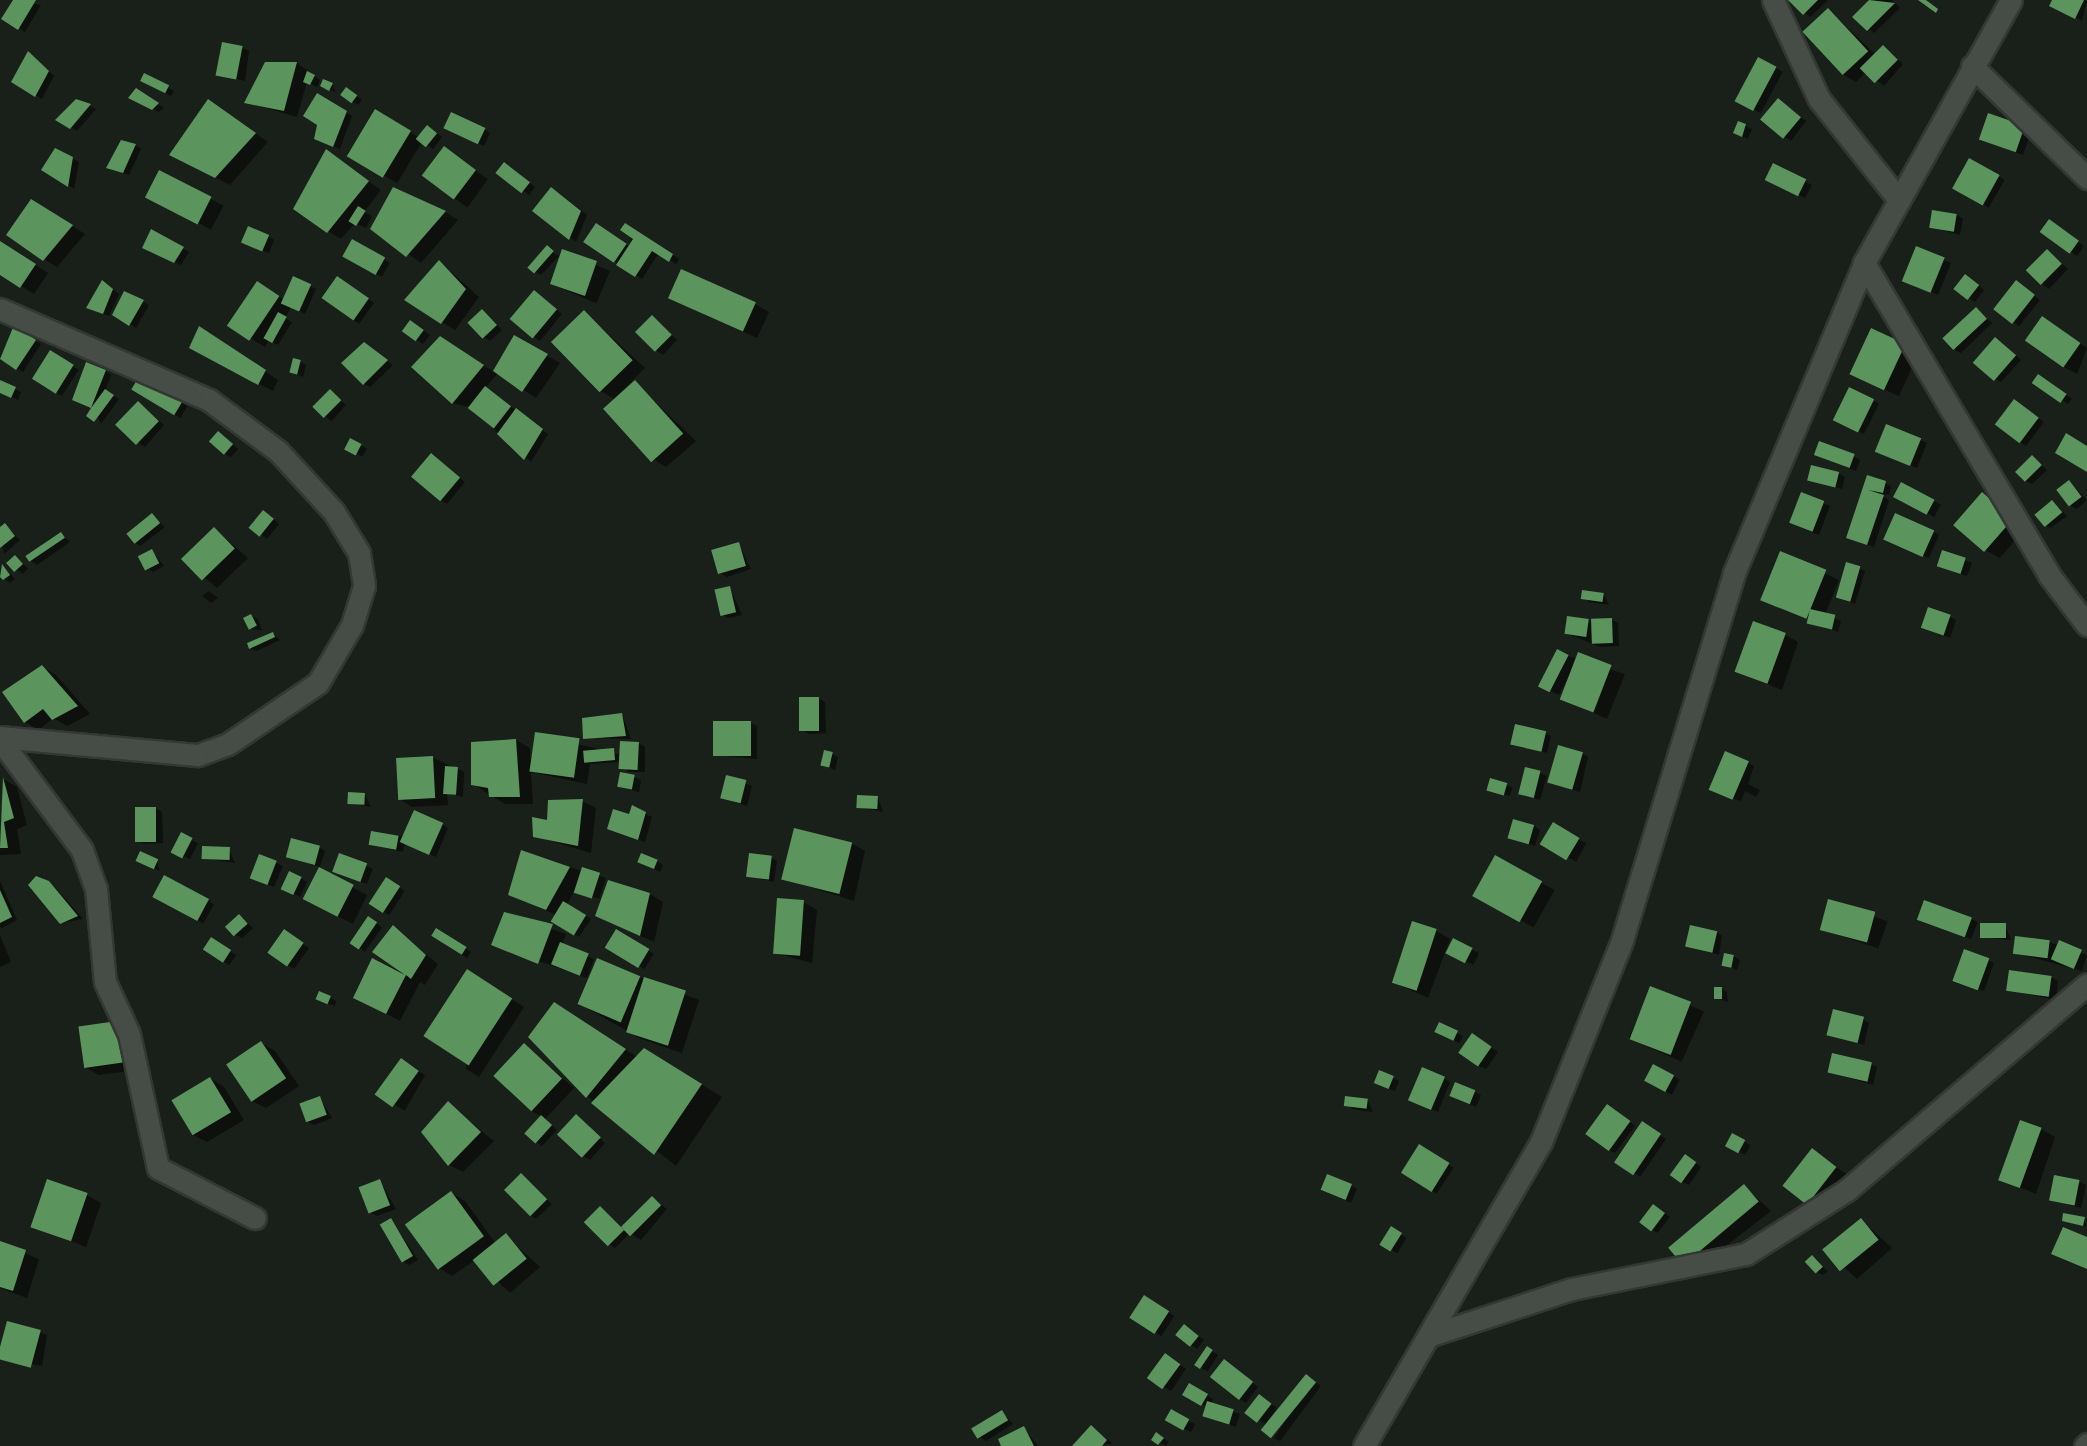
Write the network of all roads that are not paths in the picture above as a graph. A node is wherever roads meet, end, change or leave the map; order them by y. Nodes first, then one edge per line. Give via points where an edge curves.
1 (1773, 0) edge
2 (2011, 0) edge
3 (1972, 66) junction
4 (2087, 178) edge
5 (1899, 200) junction
6 (1864, 263) junction
7 (0, 309) edge
8 (2087, 625) edge
9 (0, 739) edge
10 (2087, 984) edge
11 (255, 1218) dead end
12 (1428, 1336) junction
13 (1364, 1446) edge

1 - 5 street via 1819,99
2 - 3 street
3 - 4 street
3 - 5 street
5 - 6 street
6 - 8 street via 2049,575
6 - 12 street via 1734,573 1622,940 1541,1142
7 - 9 street via 209,400 278,451 334,512 359,554 364,586 352,625 318,683 228,744 197,755
9 - 11 street via 82,850 96,889 105,982 130,1034 158,1168
10 - 12 street via 1847,1190 1746,1254 1572,1289
12 - 13 street

